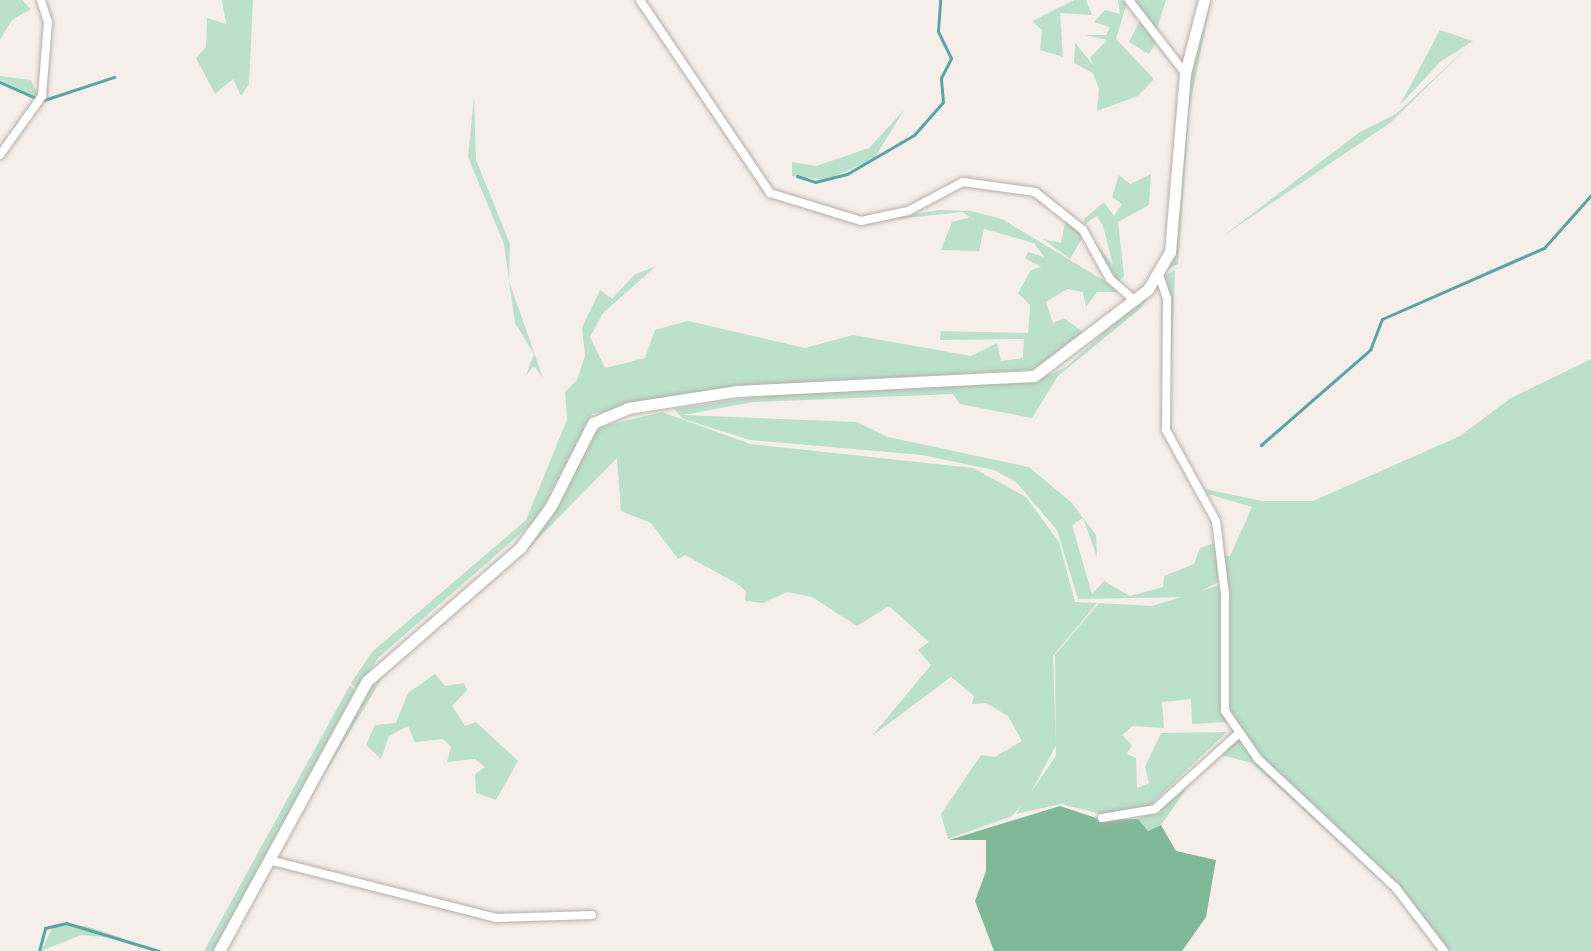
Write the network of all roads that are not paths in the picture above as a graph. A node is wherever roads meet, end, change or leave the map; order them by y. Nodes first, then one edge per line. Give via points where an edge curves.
1 (41, 0) edge
2 (640, 0) edge
3 (1129, 0) edge
4 (1204, 0) edge
5 (1185, 73) junction
6 (0, 155) edge
7 (1159, 275) junction
8 (1135, 301) junction
9 (1238, 734) junction
10 (1102, 818) dead end
11 (269, 860) junction
12 (592, 915) dead end
13 (219, 951) edge
14 (1444, 951) edge

1 - 6 street via 48,22 42,96
2 - 8 street via 770,193 824,215 861,221 908,211 963,182 1035,192 1083,230 1110,279
3 - 5 street
4 - 5 main road
5 - 7 main road via 1172,240
7 - 8 main road
7 - 9 street via 1167,298 1164,422 1216,521 1225,594 1222,703
8 - 11 main road via 1034,376 736,391 602,416 585,432 551,506 520,548 367,681
9 - 10 street via 1155,809
9 - 14 street via 1396,888
11 - 12 street via 488,917
11 - 13 main road

